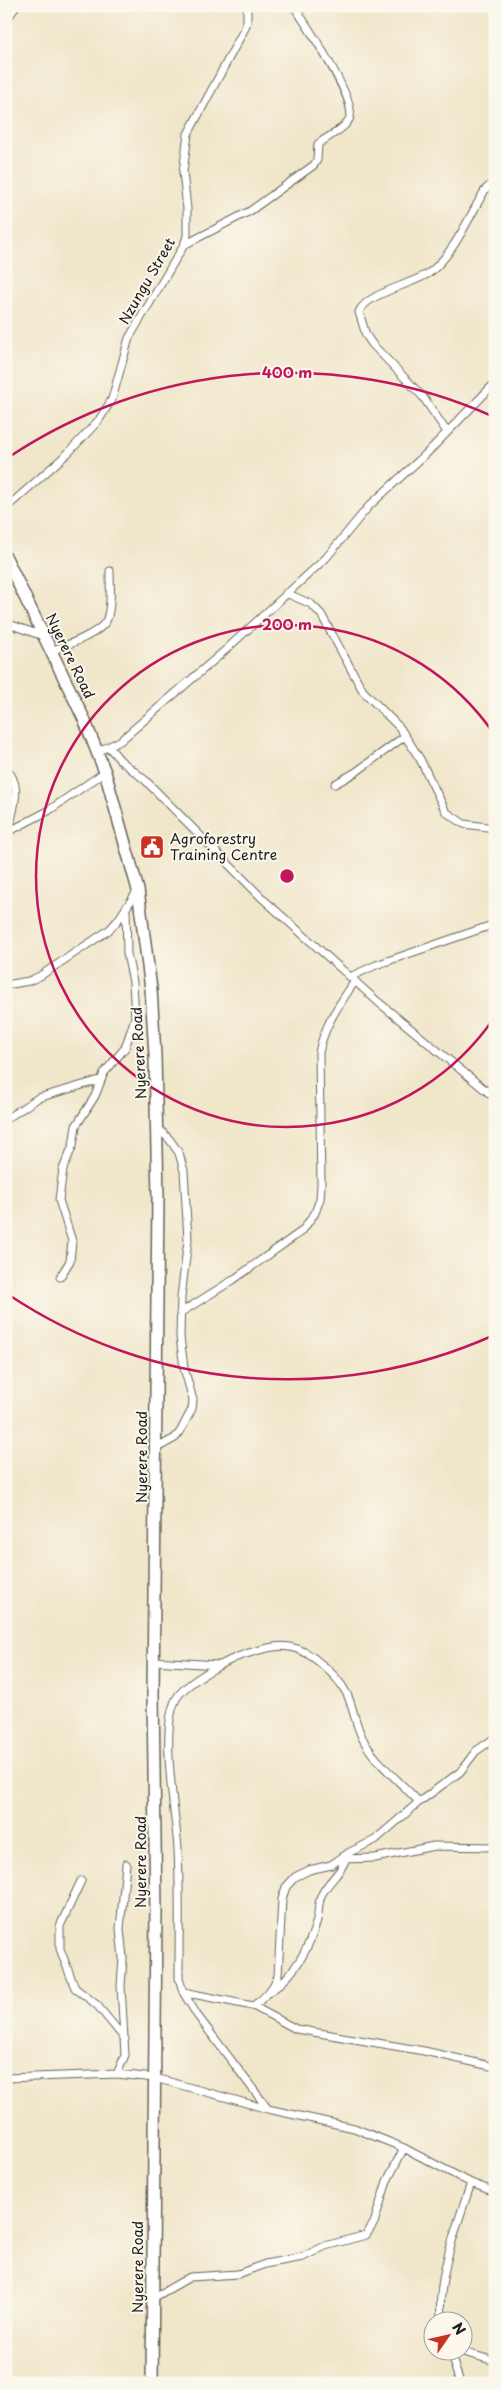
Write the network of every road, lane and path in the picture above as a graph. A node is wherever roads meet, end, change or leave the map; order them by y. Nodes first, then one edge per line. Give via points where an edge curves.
1 (16, 6) edge
2 (247, 6) edge
3 (294, 6) edge
4 (6, 21) edge
5 (495, 181) edge
6 (184, 245) junction
7 (495, 383) edge
8 (447, 432) junction
9 (6, 508) edge
10 (6, 558) edge
11 (110, 572) dead end
12 (286, 593) junction
13 (6, 624) edge
14 (43, 636) junction
15 (50, 651) junction
16 (405, 736) junction
17 (109, 747) junction
18 (98, 752) junction
19 (6, 769) edge
20 (105, 772) junction
21 (335, 784) dead end
22 (495, 828) edge
23 (8, 832) edge
24 (138, 890) junction
25 (126, 907) junction
26 (495, 924) edge
27 (352, 979) junction
28 (6, 985) edge
29 (100, 1080) junction
30 (495, 1098) edge
31 (6, 1119) edge
32 (157, 1127) junction
33 (60, 1277) dead end
34 (180, 1313) junction
35 (157, 1448) junction
36 (154, 1660) junction
37 (220, 1665) junction
38 (495, 1738) edge
39 (419, 1802) junction
40 (495, 1847) edge
41 (343, 1859) junction
42 (126, 1864) dead end
43 (81, 1881) dead end
44 (183, 1992) junction
45 (268, 1993) junction
46 (254, 2006) junction
47 (125, 2040) junction
48 (495, 2067) edge
49 (117, 2074) junction
50 (6, 2078) edge
51 (154, 2078) junction
52 (268, 2109) junction
53 (404, 2148) junction
54 (471, 2183) junction
55 (495, 2192) edge
56 (153, 2298) junction
57 (440, 2312) edge
58 (474, 2355) edge
59 (495, 2360) edge
60 (453, 2362) edge
61 (152, 2383) edge
62 (460, 2383) edge

1 - 4 street
2 - 6 street, Nzungu Street via 248,22 188,134 183,172 187,209
3 - 6 street via 335,72 351,107 348,122 318,144 314,165 250,211
5 - 8 street via 485,190 439,263 415,281 366,302 359,312 372,344 424,397
6 - 9 street, Nzungu Street via 129,338 112,399 99,420 68,453
7 - 8 street
8 - 12 street via 369,506 326,558
10 - 14 main road, Nyerere Road
11 - 15 street via 107,620 84,637
12 - 16 street via 311,604 321,614 364,691
12 - 17 street via 221,654
13 - 14 street
14 - 15 main road, Nyerere Road
15 - 18 main road, Nyerere Road
16 - 21 street
16 - 22 street via 450,817 464,824
17 - 18 street
17 - 27 street via 263,899
18 - 20 main road, Nyerere Road
19 - 23 street via 14,777 17,796
20 - 23 street via 48,811
20 - 24 main road, Nyerere Road
24 - 25 street
24 - 32 main road, Nyerere Road via 151,989
25 - 28 street via 110,930 68,959 40,976
25 - 29 street via 127,954 135,1018 125,1048
26 - 27 street via 376,965
27 - 30 street
27 - 34 street via 330,1018 319,1053 321,1185 315,1213 302,1230
29 - 31 street via 38,1098
29 - 33 street via 95,1096 76,1126 74,1145 63,1169 59,1200 72,1241 70,1261
32 - 34 street via 179,1153 184,1171 188,1240
32 - 35 main road, Nyerere Road
34 - 35 street via 180,1337 192,1409 175,1438
35 - 36 main road, Nyerere Road
36 - 37 street
36 - 51 main road, Nyerere Road
37 - 39 street via 266,1648 286,1645 301,1649 341,1685 348,1695 354,1721 366,1744
37 - 44 street via 178,1696 170,1717 169,1751 178,1848 180,1978
38 - 39 street via 476,1751 460,1772
39 - 41 street via 375,1840
40 - 41 street via 434,1846 375,1858
41 - 45 street via 341,1872 323,1892 317,1921 295,1968 286,1980
41 - 45 street via 309,1870 295,1877 286,1887 281,1913 278,1976
42 - 47 street via 120,1930
43 - 47 street via 60,1926 60,1950 75,1988 97,2005
44 - 46 street
44 - 52 street via 197,2016
45 - 46 street
46 - 48 street via 296,2029
47 - 49 street via 125,2054
49 - 50 street
49 - 51 street
51 - 52 street
51 - 56 main road, Nyerere Road
52 - 53 street via 354,2128
53 - 54 street
53 - 56 street via 387,2182 374,2223 366,2235 326,2246 303,2257 266,2264 238,2274 190,2277
54 - 55 street
54 - 57 street via 443,2280
56 - 61 main road, Nyerere Road
58 - 59 street
60 - 62 street

